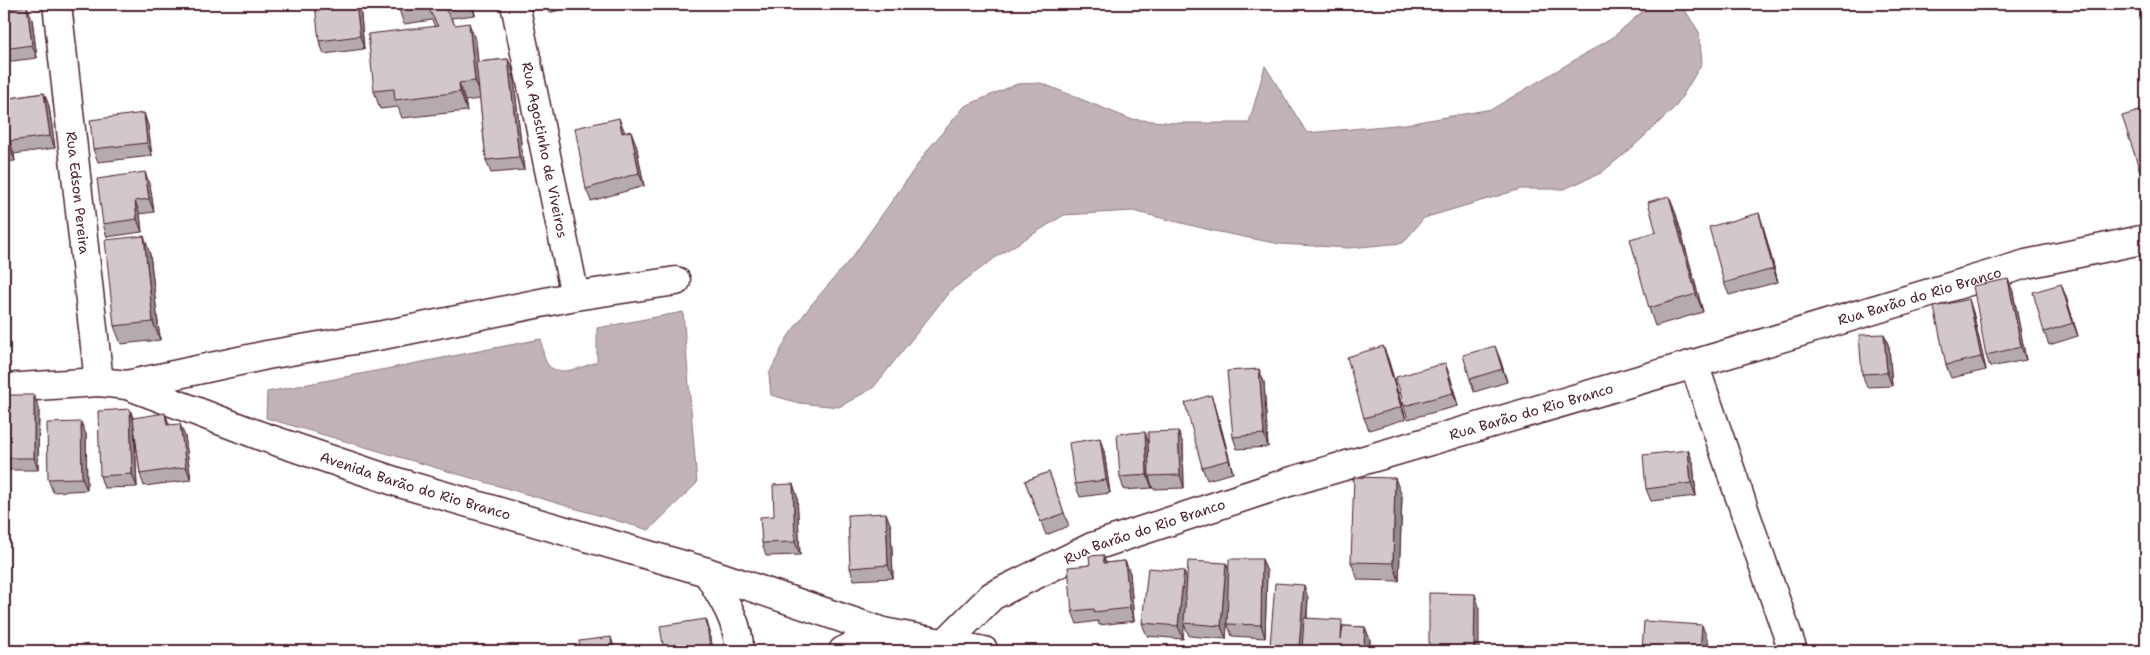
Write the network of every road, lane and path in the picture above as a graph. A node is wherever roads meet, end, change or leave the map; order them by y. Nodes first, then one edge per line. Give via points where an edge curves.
1 (57, 4) edge
2 (515, 4) edge
3 (2146, 239) edge
4 (676, 281) dead end
5 (576, 296) junction
6 (1694, 364) junction
7 (99, 382) junction
8 (127, 385) junction
9 (4, 388) edge
10 (707, 572) junction
11 (884, 642) edge
12 (944, 644) junction
13 (849, 648) edge
14 (739, 651) edge
15 (984, 651) edge
16 (1793, 651) edge

1 - 7 street, Rua Edson Pereira
2 - 5 street, Rua Agostinho de Viveiros
3 - 6 street, Rua Barão do Rio Branco via 2026,264
4 - 5 street, Avenida Barão do Rio Branco
5 - 8 street, Avenida Barão do Rio Branco
6 - 12 street, Rua Barão do Rio Branco via 1289,482 1092,547 992,596
6 - 16 street
7 - 8 street, Avenida Barão do Rio Branco
7 - 9 street, Avenida Barão do Rio Branco
8 - 10 street, Avenida Barão do Rio Branco via 400,484
10 - 11 street, Avenida Barão do Rio Branco
10 - 14 street via 731,616
11 - 12 street
11 - 13 street
12 - 15 street

